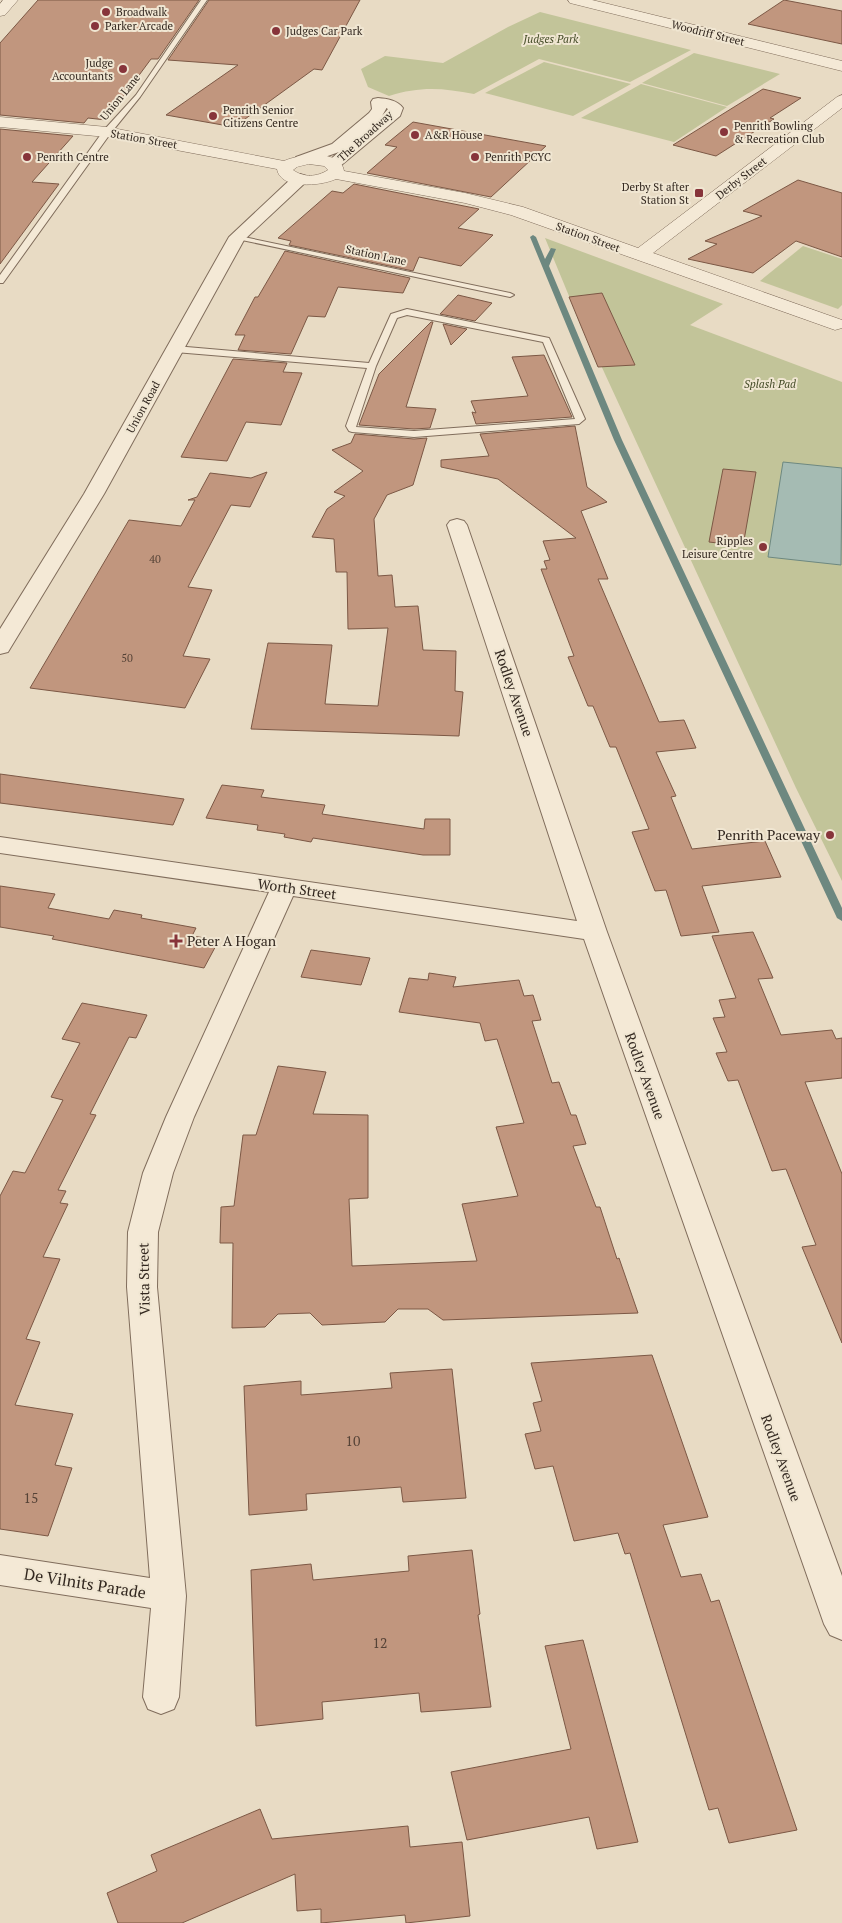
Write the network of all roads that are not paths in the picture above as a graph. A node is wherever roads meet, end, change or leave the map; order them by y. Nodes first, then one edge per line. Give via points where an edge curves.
1 (11, 0) edge
2 (204, 0) edge
3 (574, 0) edge
4 (598, 3) edge
5 (0, 12) edge
6 (842, 66) edge
7 (842, 100) edge
8 (0, 122) edge
9 (107, 132) junction
10 (296, 168) junction
11 (334, 169) junction
12 (237, 237) junction
13 (640, 255) junction
14 (0, 281) edge
15 (510, 295) dead end
16 (840, 327) edge
17 (175, 349) junction
18 (372, 366) junction
19 (458, 526) dead end
20 (0, 647) edge
21 (0, 845) edge
22 (284, 887) junction
23 (594, 932) junction
24 (0, 1570) edge
25 (169, 1596) junction
26 (842, 1624) edge
27 (161, 1697) dead end

1 - 5 street
2 - 9 lane, Union Lane via 138,96
3 - 4 street, Woodriff Street
4 - 6 street, Woodriff Street
7 - 13 street, Derby Street
8 - 9 street, Station Street
9 - 10 street, Station Street
9 - 14 lane, Union Lane
10 - 11 street, Station Street via 315,180
10 - 11 street, The Broadway via 337,147 375,116 378,102 396,108 392,116
10 - 12 street, Union Road
11 - 13 street, Station Street via 491,204
12 - 15 lane, Station Lane
12 - 17 street, Union Road
13 - 16 street, Station Street
17 - 18 lane
17 - 20 street, Union Road via 94,494
18 - 18 lane via 394,316 400,313 416,313 540,339 549,344 580,419 572,423 414,434 355,430 351,426
19 - 23 street, Rodley Avenue
21 - 22 street, Worth Street
22 - 23 street, Worth Street
22 - 25 street, Vista Street via 180,1117 158,1173 143,1232 142,1286
23 - 26 street, Rodley Avenue
24 - 25 street, De Vilnits Parade
25 - 27 street, Vista Street

